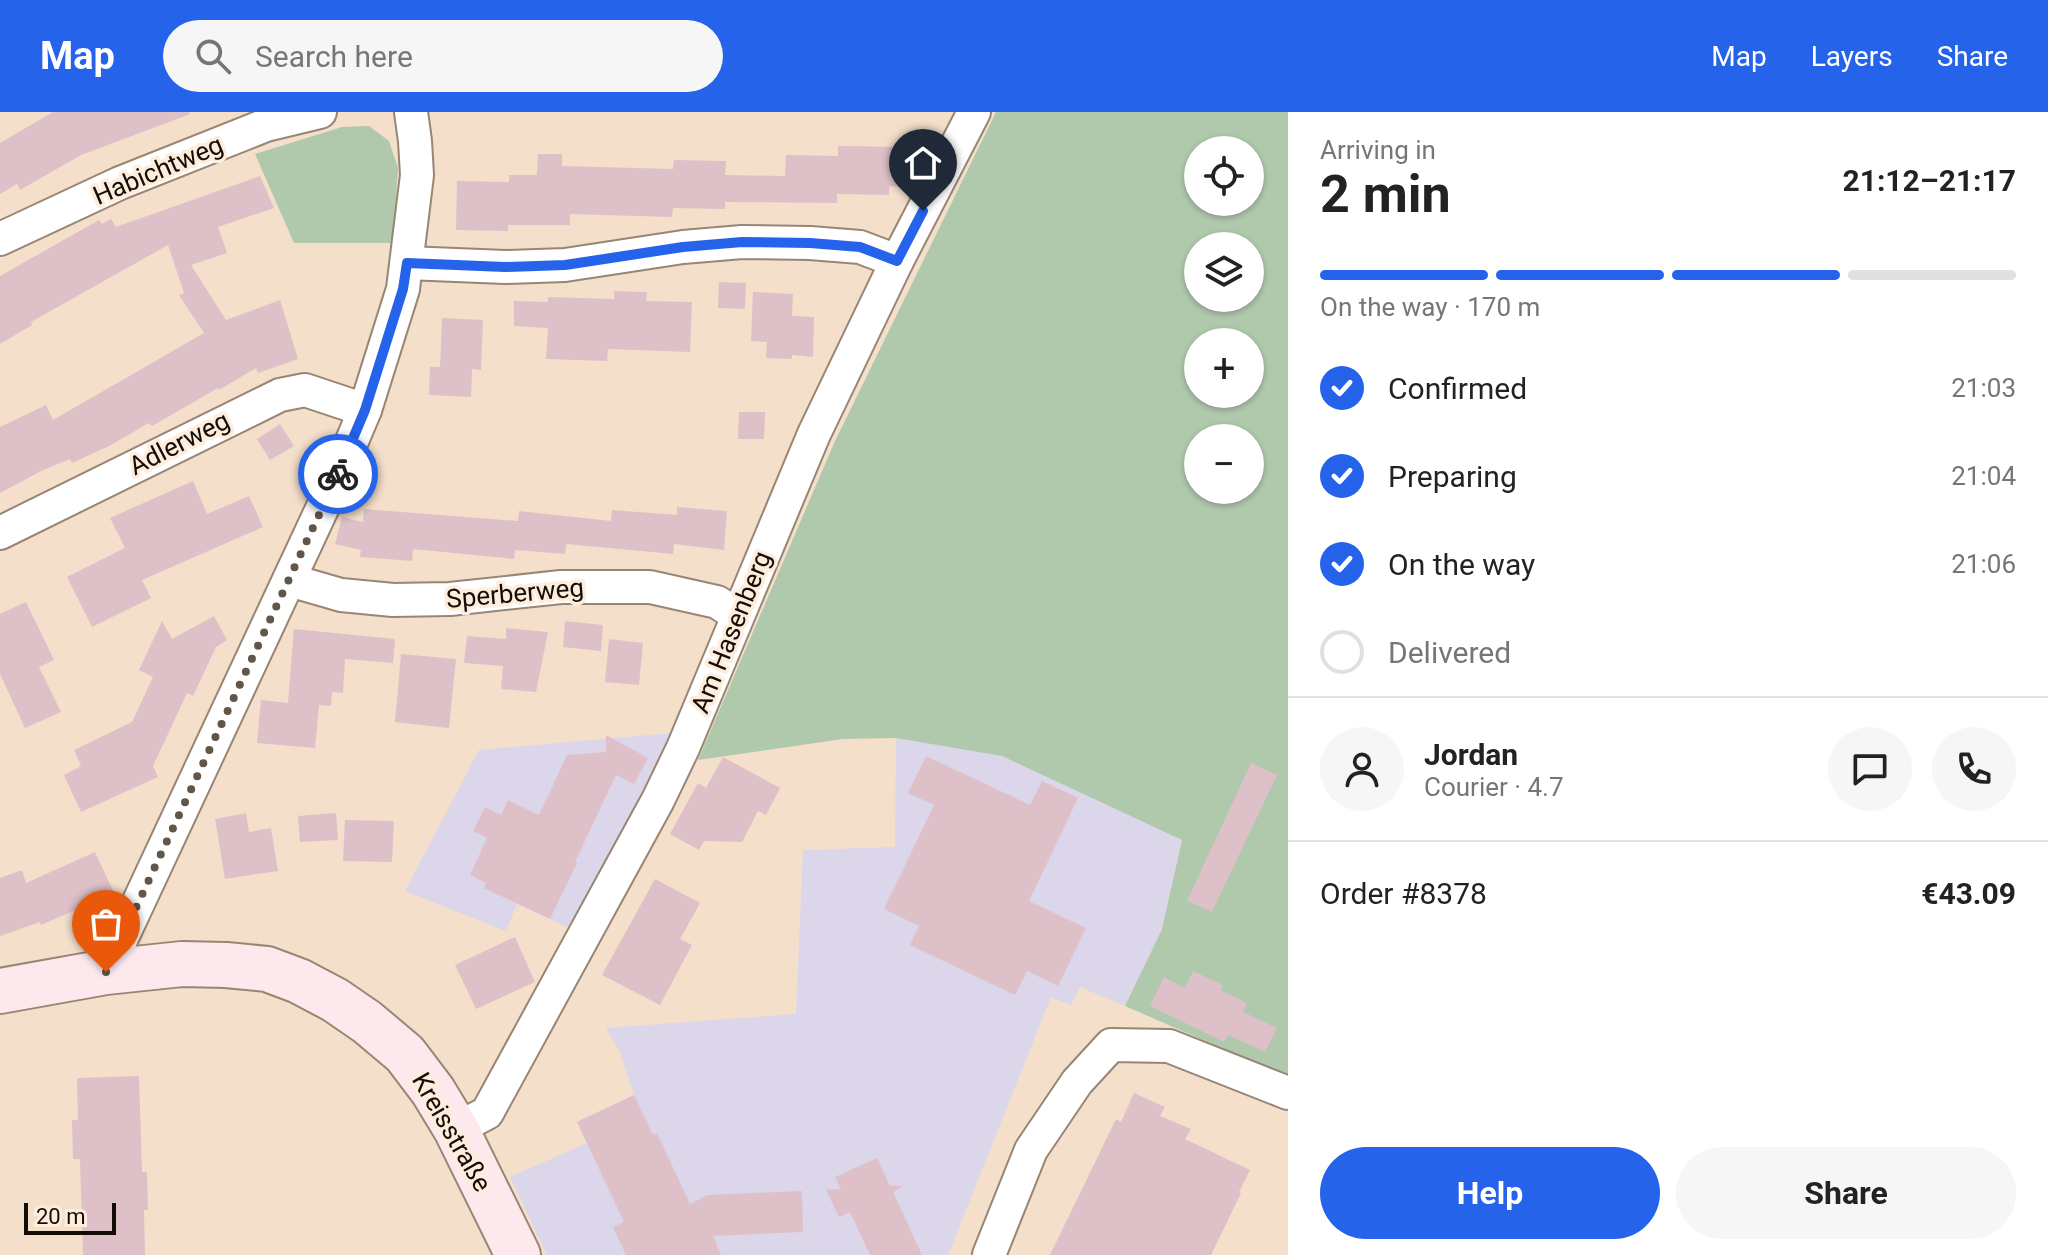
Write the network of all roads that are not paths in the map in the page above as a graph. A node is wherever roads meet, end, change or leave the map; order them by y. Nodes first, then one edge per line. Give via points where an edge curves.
1 (320, 112) edge
2 (411, 112) edge
3 (974, 112) edge
4 (0, 239) edge
5 (897, 261) junction
6 (407, 263) junction
7 (365, 410) junction
8 (0, 533) edge
9 (289, 580) junction
10 (737, 615) junction
11 (106, 972) junction
12 (0, 991) edge
13 (1288, 1093) edge
14 (456, 1129) junction
15 (518, 1255) edge
16 (989, 1255) edge

1 - 4 street, Habichtweg via 266,125 120,183
2 - 6 street via 417,175
3 - 5 street, Am Hasenberg
5 - 6 street via 860,247 742,242 565,265
5 - 10 street, Am Hasenberg via 814,434
6 - 7 street
7 - 8 street, Adlerweg via 305,390 280,395
7 - 9 street
9 - 10 street, Sperberweg via 341,595 393,600 561,587 650,587 717,602
9 - 11 street
10 - 14 street, Am Hasenberg via 658,800 495,1100 487,1113
11 - 12 main road, Kreisstraße
11 - 14 main road, Kreisstraße via 226,965 267,969 299,981 367,1022 405,1054
13 - 16 street via 1169,1046 1111,1045 1077,1082 1031,1150
14 - 15 main road, Kreisstraße

